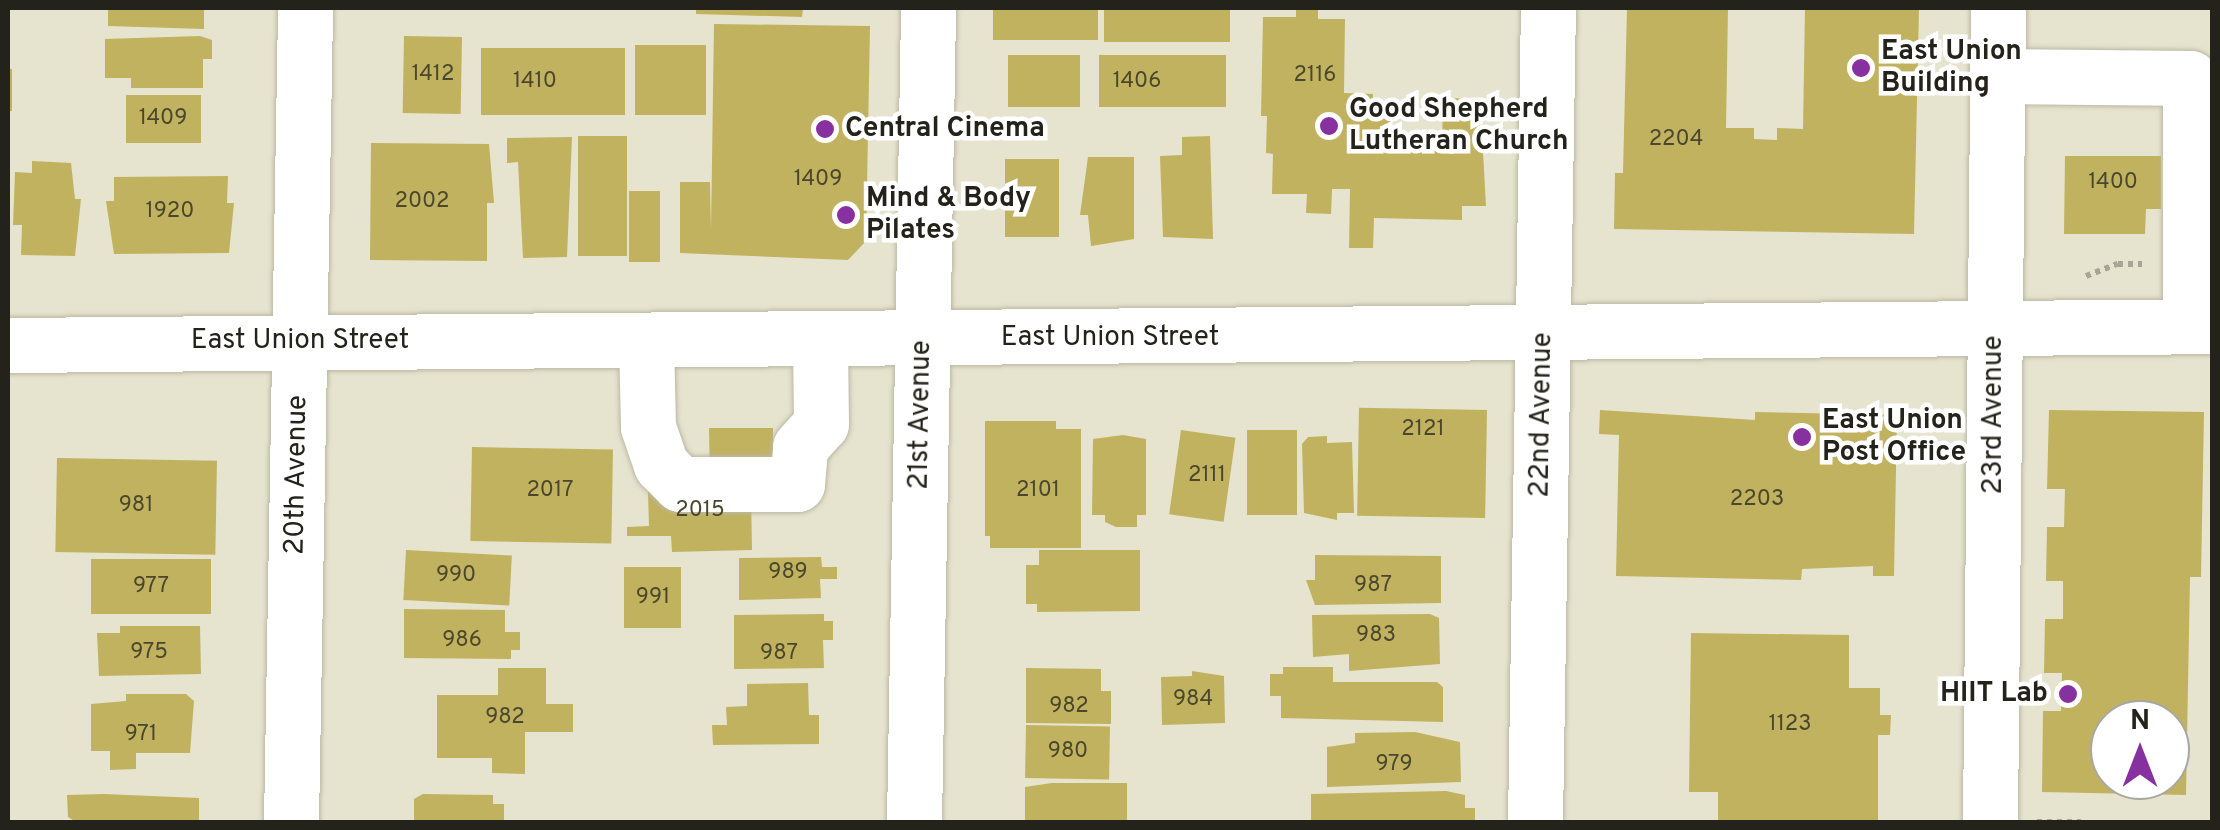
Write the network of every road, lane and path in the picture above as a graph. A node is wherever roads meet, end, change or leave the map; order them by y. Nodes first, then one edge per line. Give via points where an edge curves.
1 (305, 8) edge
2 (928, 8) edge
3 (1548, 8) edge
4 (1998, 8) edge
5 (1997, 76) junction
6 (2130, 264) dead end
7 (2074, 279) dead end
8 (2201, 326) edge
9 (1994, 327) junction
10 (1543, 336) junction
11 (298, 340) junction
12 (646, 340) junction
13 (820, 340) junction
14 (922, 340) junction
15 (8, 345) edge
16 (291, 822) edge
17 (914, 822) edge
18 (1534, 822) edge
19 (1990, 822) edge
20 (2027, 822) edge
21 (2081, 822) edge

1 - 11 main road, 20th Avenue
2 - 14 main road, 21st Avenue
3 - 10 main road, 22nd Avenue
4 - 5 main road, 23rd Avenue
5 - 8 main road via 2190,78
5 - 9 main road, 23rd Avenue
6 - 7 path
8 - 9 main road, East Union Street
9 - 10 main road, East Union Street
9 - 19 main road, 23rd Avenue
10 - 14 main road, East Union Street
10 - 18 main road, 22nd Avenue
11 - 12 main road, East Union Street
11 - 15 main road, East Union Street
11 - 16 main road, 20th Avenue
12 - 13 main road, East Union Street
12 - 13 main road via 648,427 661,465 680,484 797,484 800,447 821,424
13 - 14 main road, East Union Street
14 - 17 main road, 21st Avenue
20 - 21 path

